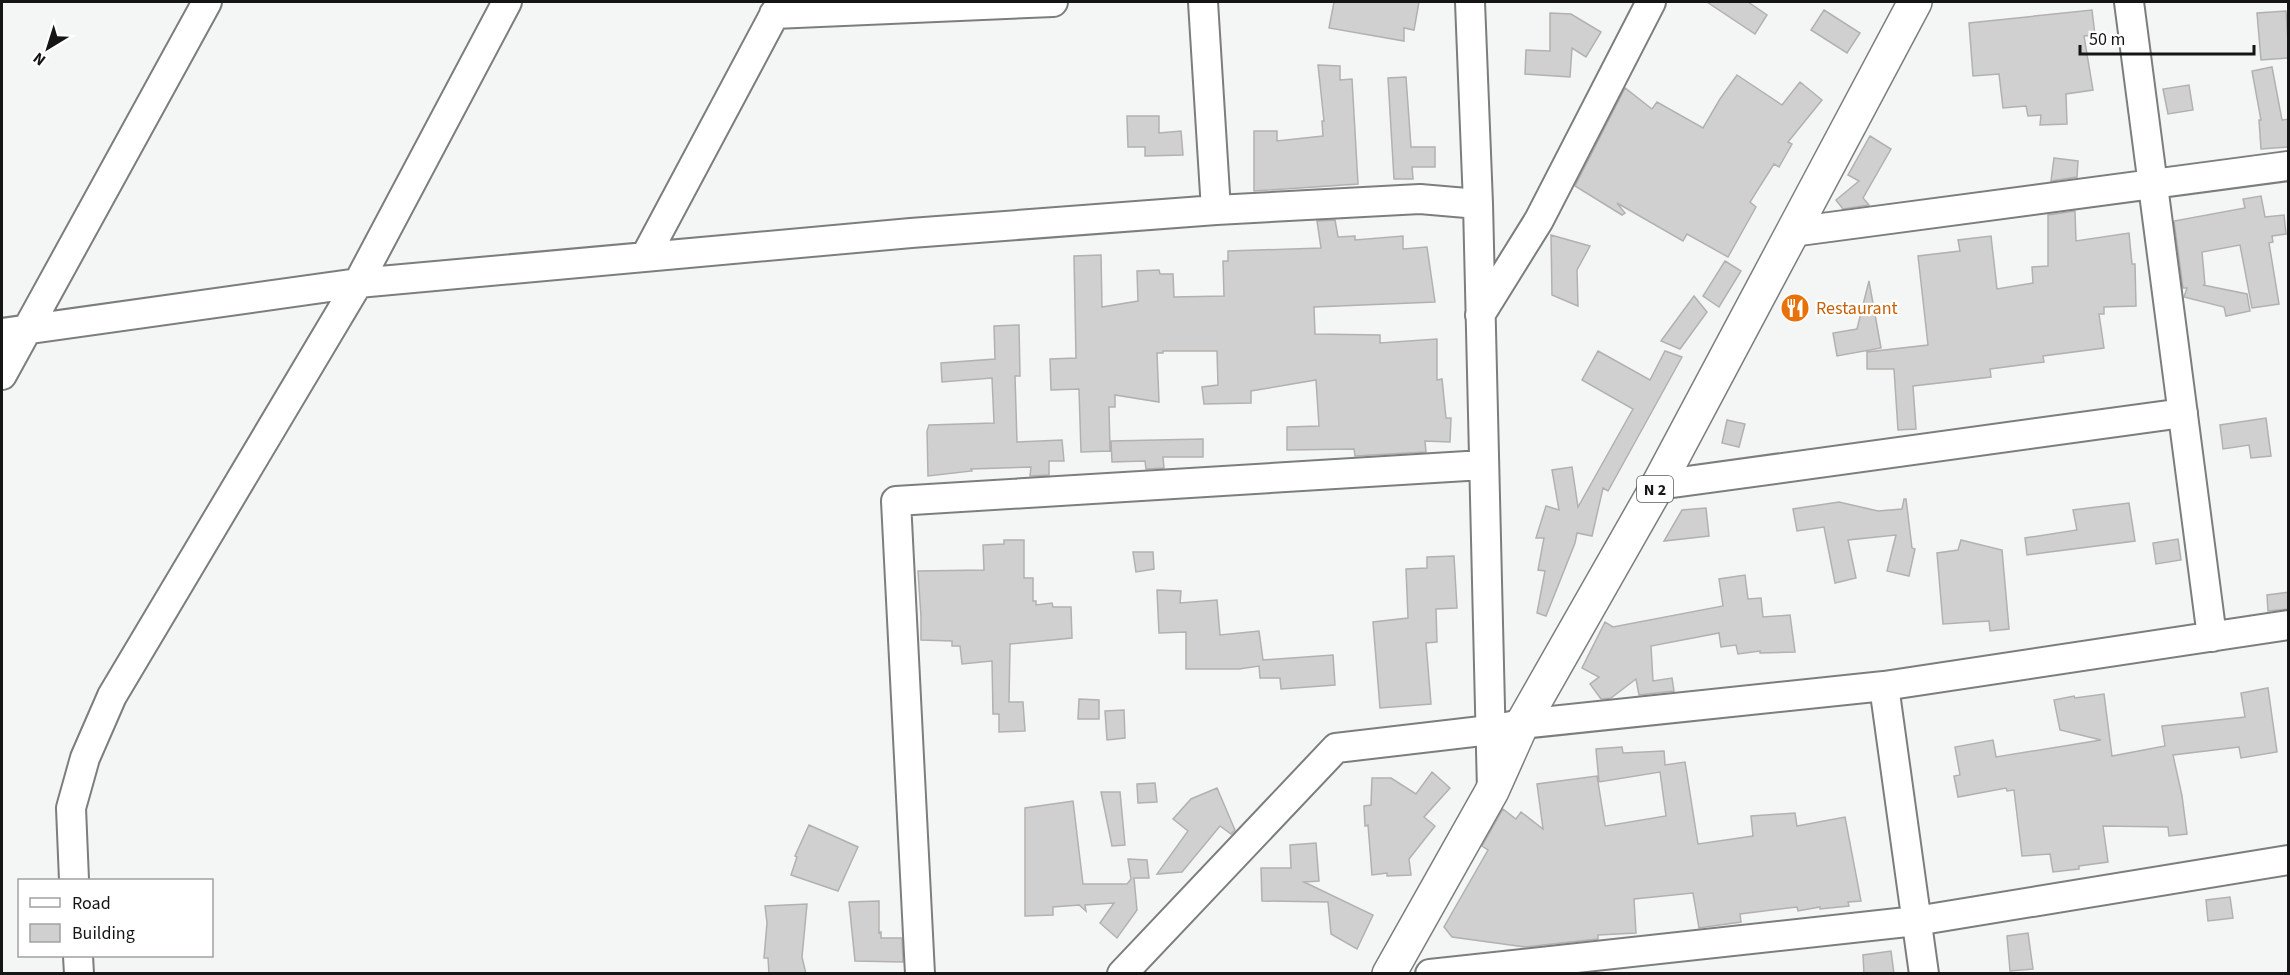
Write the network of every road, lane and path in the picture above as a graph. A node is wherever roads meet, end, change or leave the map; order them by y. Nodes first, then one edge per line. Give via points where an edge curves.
1 (207, 2) edge
2 (507, 2) edge
3 (1053, 2) edge
4 (1203, 2) edge
5 (1470, 2) edge
6 (1651, 2) edge
7 (1915, 2) edge
8 (2129, 2) edge
9 (778, 8) edge
10 (2289, 166) edge
11 (2153, 185) junction
12 (1478, 204) junction
13 (1216, 210) junction
14 (1792, 232) junction
15 (645, 257) junction
16 (358, 283) junction
17 (1479, 315) junction
18 (15, 332) edge
19 (2, 375) edge
20 (2183, 413) junction
21 (1483, 465) junction
22 (1658, 485) junction
23 (2289, 625) edge
24 (2212, 637) junction
25 (1884, 686) junction
26 (1522, 724) junction
27 (1490, 730) junction
28 (1492, 791) junction
29 (2289, 860) edge
30 (74, 879) edge
31 (1916, 921) junction
32 (78, 957) edge
33 (79, 974) edge
34 (920, 974) edge
35 (1122, 974) edge
36 (1389, 974) edge
37 (1430, 974) edge
38 (1924, 974) edge

1 - 18 street
2 - 16 street
3 - 9 street
4 - 13 street
5 - 12 street
6 - 17 street via 1539,220
7 - 14 main road, N 2
8 - 11 street
9 - 15 street
10 - 11 street
11 - 14 street
11 - 20 street
12 - 13 street via 1420,199
12 - 17 street
13 - 15 street
14 - 22 main road, N 2
15 - 16 street
16 - 18 street
16 - 30 street via 112,696 85,758 71,808
17 - 21 street
18 - 19 street
20 - 22 street
20 - 24 street
21 - 27 street
21 - 34 street via 896,501
22 - 26 main road, N 2
23 - 24 street
24 - 25 street
25 - 26 street
25 - 31 street
26 - 27 street
26 - 28 main road, N 2
27 - 28 street
27 - 35 street via 1336,748
28 - 36 main road, N 2
29 - 31 street
31 - 37 street
31 - 38 street
32 - 33 street

